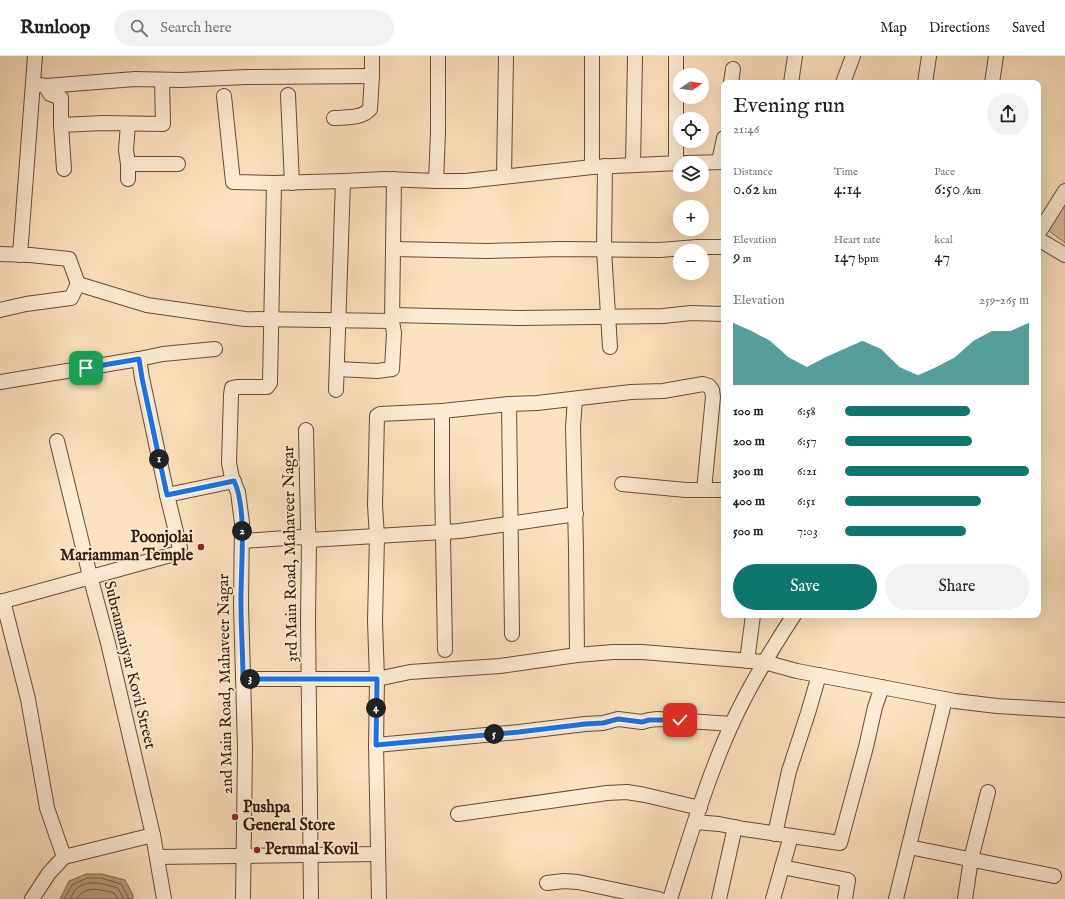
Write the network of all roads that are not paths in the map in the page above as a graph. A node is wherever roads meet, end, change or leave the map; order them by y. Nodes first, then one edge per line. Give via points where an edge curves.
1 (35, 56) edge
2 (372, 56) edge
3 (438, 56) edge
4 (506, 56) edge
5 (592, 56) edge
6 (635, 56) edge
7 (676, 56) edge
8 (794, 56) edge
9 (853, 56) edge
10 (930, 56) edge
11 (996, 56) edge
12 (733, 69) dead end
13 (372, 76) junction
14 (162, 80) junction
15 (731, 80) edge
16 (791, 80) edge
17 (844, 80) edge
18 (926, 80) edge
19 (992, 80) edge
20 (40, 85) junction
21 (224, 96) dead end
22 (288, 96) dead end
23 (334, 118) dead end
24 (128, 124) junction
25 (61, 125) junction
26 (680, 156) edge
27 (709, 162) edge
28 (721, 162) edge
29 (673, 163) edge
30 (128, 164) junction
31 (178, 164) dead end
32 (633, 165) junction
33 (598, 166) junction
34 (64, 169) dead end
35 (504, 176) junction
36 (128, 179) dead end
37 (394, 179) junction
38 (343, 180) junction
39 (436, 181) junction
40 (292, 182) junction
41 (274, 183) junction
42 (1065, 191) edge
43 (1041, 229) edge
44 (1041, 241) edge
45 (721, 247) edge
46 (393, 249) junction
47 (604, 250) junction
48 (0, 254) edge
49 (20, 255) junction
50 (1065, 255) edge
51 (78, 284) junction
52 (0, 310) edge
53 (721, 314) edge
54 (607, 316) junction
55 (392, 318) junction
56 (271, 320) junction
57 (338, 321) junction
58 (610, 347) dead end
59 (215, 349) dead end
60 (139, 359) junction
61 (337, 369) junction
62 (0, 382) edge
63 (336, 390) dead end
64 (575, 399) junction
65 (510, 404) junction
66 (442, 411) junction
67 (306, 430) dead end
68 (57, 441) dead end
69 (622, 484) dead end
70 (236, 487) junction
71 (704, 490) junction
72 (721, 490) edge
73 (167, 495) junction
74 (576, 514) junction
75 (510, 524) junction
76 (443, 532) junction
77 (377, 537) junction
78 (309, 540) junction
79 (242, 541) junction
80 (90, 576) junction
81 (2, 601) edge
82 (753, 618) edge
83 (792, 618) edge
84 (512, 634) dead end
85 (445, 650) dead end
86 (576, 655) junction
87 (747, 661) junction
88 (764, 662) junction
89 (819, 675) junction
90 (309, 678) junction
91 (243, 679) junction
92 (377, 679) junction
93 (882, 687) junction
94 (945, 699) junction
95 (1065, 710) edge
96 (732, 724) junction
97 (376, 745) junction
98 (988, 792) dead end
99 (700, 808) junction
100 (458, 814) dead end
101 (695, 822) junction
102 (735, 827) junction
103 (775, 834) junction
104 (153, 835) junction
105 (791, 836) junction
106 (909, 847) junction
107 (311, 854) junction
108 (378, 854) junction
109 (243, 855) junction
110 (64, 857) junction
111 (157, 857) junction
112 (971, 859) junction
113 (782, 867) junction
114 (1054, 876) dead end
115 (547, 883) dead end
116 (32, 899) edge
117 (164, 899) edge
118 (243, 899) edge
119 (311, 899) edge
120 (379, 899) edge
121 (659, 899) edge
122 (670, 899) edge
123 (719, 899) edge
124 (773, 899) edge
125 (845, 899) edge
126 (896, 899) edge
127 (965, 899) edge

1 - 20 street
2 - 13 street
3 - 39 street
4 - 35 street
5 - 33 street
6 - 32 street
7 - 26 street
8 - 16 street
9 - 17 street
10 - 18 street
11 - 19 street
12 - 15 street
13 - 14 street
13 - 23 street via 370,109 361,115
14 - 20 street
14 - 24 street via 162,124
20 - 25 street via 50,94 61,98
20 - 49 street
21 - 41 street via 233,182
22 - 40 street
24 - 25 street
24 - 30 street
25 - 34 street
27 - 28 street
29 - 32 street
30 - 31 street
30 - 36 street
32 - 33 street
33 - 35 street
33 - 47 street
35 - 39 street via 484,180
37 - 38 street
37 - 39 street
37 - 46 street
38 - 40 street
38 - 57 street
40 - 41 street
41 - 56 street
42 - 43 street
44 - 50 street
45 - 47 street
46 - 47 street
46 - 55 street
47 - 54 street
48 - 49 street
49 - 51 street via 69,259
51 - 52 street via 71,298
51 - 56 street via 147,305 245,319
53 - 54 street
54 - 55 street
54 - 58 street
55 - 57 street
55 - 61 street via 392,369
56 - 57 street
56 - 70 street, 2nd Main Road, Mahaveer Nagar via 270,383 267,387 232,388 229,463
57 - 61 street
59 - 60 street
60 - 62 street
60 - 73 street
61 - 63 street
64 - 65 street
64 - 71 street via 703,384 709,386 713,397
64 - 74 street
65 - 66 street
65 - 75 street
66 - 76 street
66 - 77 street via 377,416
67 - 78 street, 3rd Main Road, Mahaveer Nagar
68 - 80 street, Subramaniyar Kovil Street
69 - 71 street
70 - 73 street
70 - 79 street, 2nd Main Road, Mahaveer Nagar
71 - 72 street
73 - 80 street via 180,548 178,553
74 - 75 street
74 - 86 street
75 - 76 street
75 - 84 street
76 - 77 street
76 - 85 street
77 - 78 street
77 - 92 street
78 - 79 street via 301,537
78 - 90 street, 3rd Main Road, Mahaveer Nagar
79 - 91 street, 2nd Main Road, Mahaveer Nagar
80 - 81 street
80 - 104 street, Subramaniyar Kovil Street
81 - 110 street via 28,699 47,808
82 - 87 street
83 - 88 street
86 - 87 street via 642,652
86 - 92 street via 500,666 410,672
87 - 88 street
88 - 89 street via 797,672
88 - 96 street
89 - 93 street
89 - 103 street via 789,771
90 - 91 street
90 - 92 street
90 - 107 street, 3rd Main Road, Mahaveer Nagar
91 - 109 street, 2nd Main Road, Mahaveer Nagar
92 - 97 street
93 - 94 street
93 - 105 street via 840,843
94 - 95 street via 997,706
94 - 106 street
96 - 97 street via 618,719 603,723
96 - 99 street
97 - 108 street
98 - 112 street
99 - 100 street via 627,792
99 - 101 street
101 - 102 street
101 - 122 street
102 - 103 street
102 - 123 street
103 - 105 street
104 - 110 street
104 - 111 street, Subramaniyar Kovil Street
105 - 113 street
106 - 112 street
106 - 126 street
107 - 108 street
107 - 109 street
107 - 119 street, 3rd Main Road, Mahaveer Nagar
108 - 120 street
109 - 111 street
109 - 118 street, 2nd Main Road, Mahaveer Nagar
110 - 116 street via 49,873
111 - 117 street, Subramaniyar Kovil Street
112 - 114 street
112 - 127 street
113 - 124 street
113 - 125 street via 848,880
115 - 121 street via 578,882

